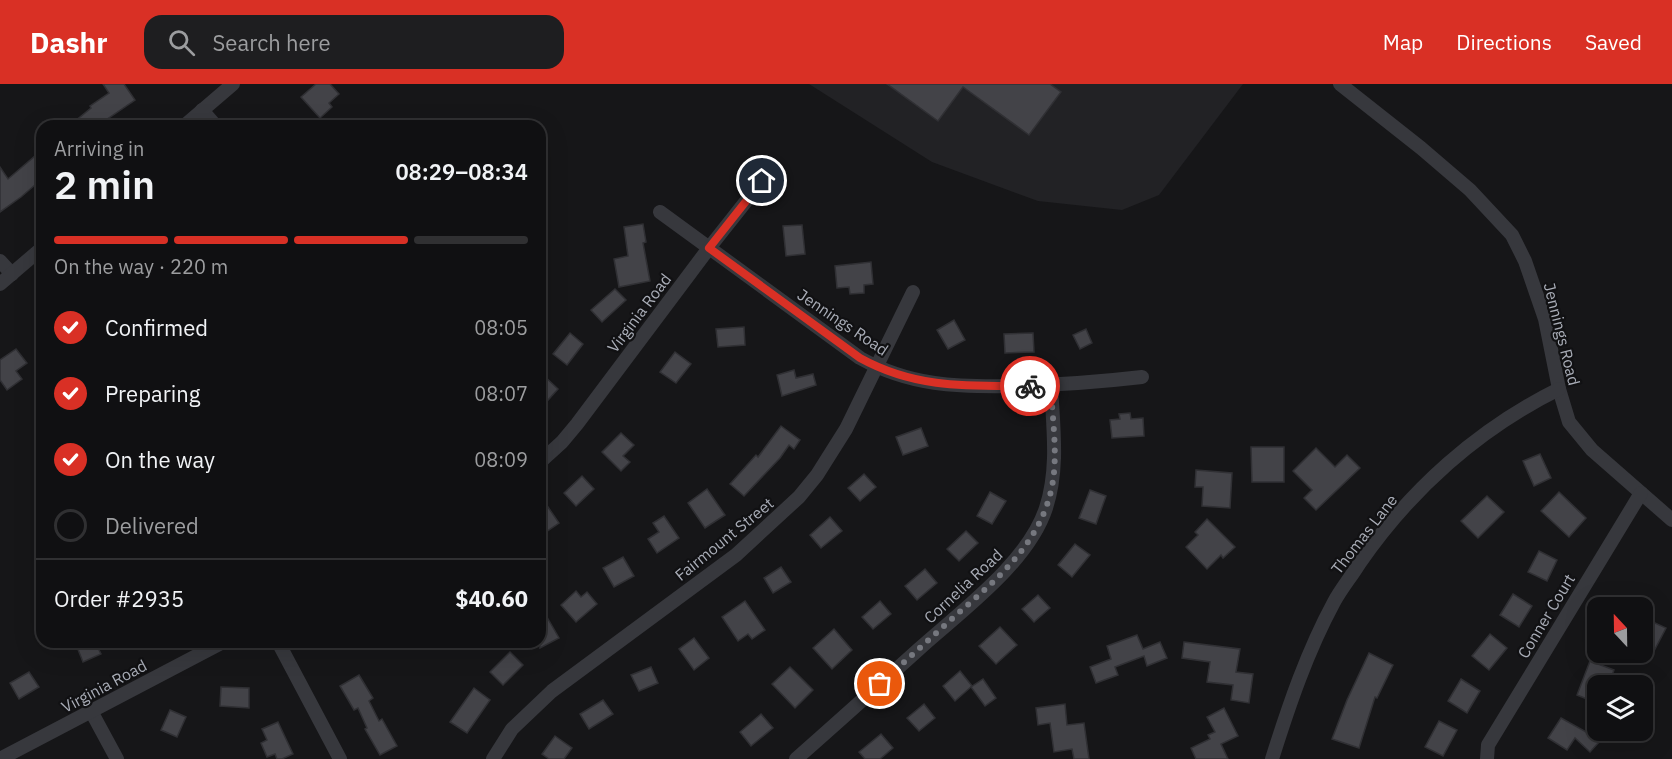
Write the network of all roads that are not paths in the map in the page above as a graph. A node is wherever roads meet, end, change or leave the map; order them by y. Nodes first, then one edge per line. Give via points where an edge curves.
1 (233, 84) edge
2 (1340, 84) edge
3 (202, 110) junction
4 (191, 120) edge
5 (211, 120) edge
6 (762, 181) dead end
7 (660, 212) dead end
8 (709, 248) junction
9 (36, 253) edge
10 (0, 261) edge
11 (12, 274) junction
12 (0, 284) edge
13 (913, 292) dead end
14 (877, 367) junction
15 (1142, 377) dead end
16 (1051, 386) junction
17 (1559, 389) junction
18 (546, 457) edge
19 (1641, 493) junction
20 (1672, 520) edge
21 (212, 648) edge
22 (281, 648) edge
23 (91, 711) junction
24 (0, 759) edge
25 (117, 759) edge
26 (340, 759) edge
27 (493, 759) edge
28 (796, 759) edge
29 (1272, 759) edge
30 (1487, 759) edge

1 - 3 street
2 - 17 street, Jennings Road via 1470,190 1512,235 1545,319
3 - 4 street
3 - 5 street
6 - 8 street, Virginia Road
7 - 8 street, Jennings Road
8 - 14 street, Jennings Road
8 - 18 street, Virginia Road via 577,424
9 - 11 street
10 - 11 street
11 - 12 street
13 - 14 street, Fairmount Street
14 - 16 street, Jennings Road via 929,383
14 - 27 street, Fairmount Street via 846,429 799,497 736,555 552,691 512,729
15 - 16 street, Jennings Road
16 - 28 street, Cornelia Road via 1054,472 1046,508 1030,540 999,577
17 - 19 street, Jennings Road via 1574,430
17 - 29 street, Thomas Lane via 1527,405 1471,444 1391,521 1334,600 1299,681
19 - 20 street, Jennings Road
19 - 30 street, Conner Court via 1488,745
21 - 23 street, Virginia Road
22 - 26 street
23 - 24 street, Virginia Road
23 - 25 street

